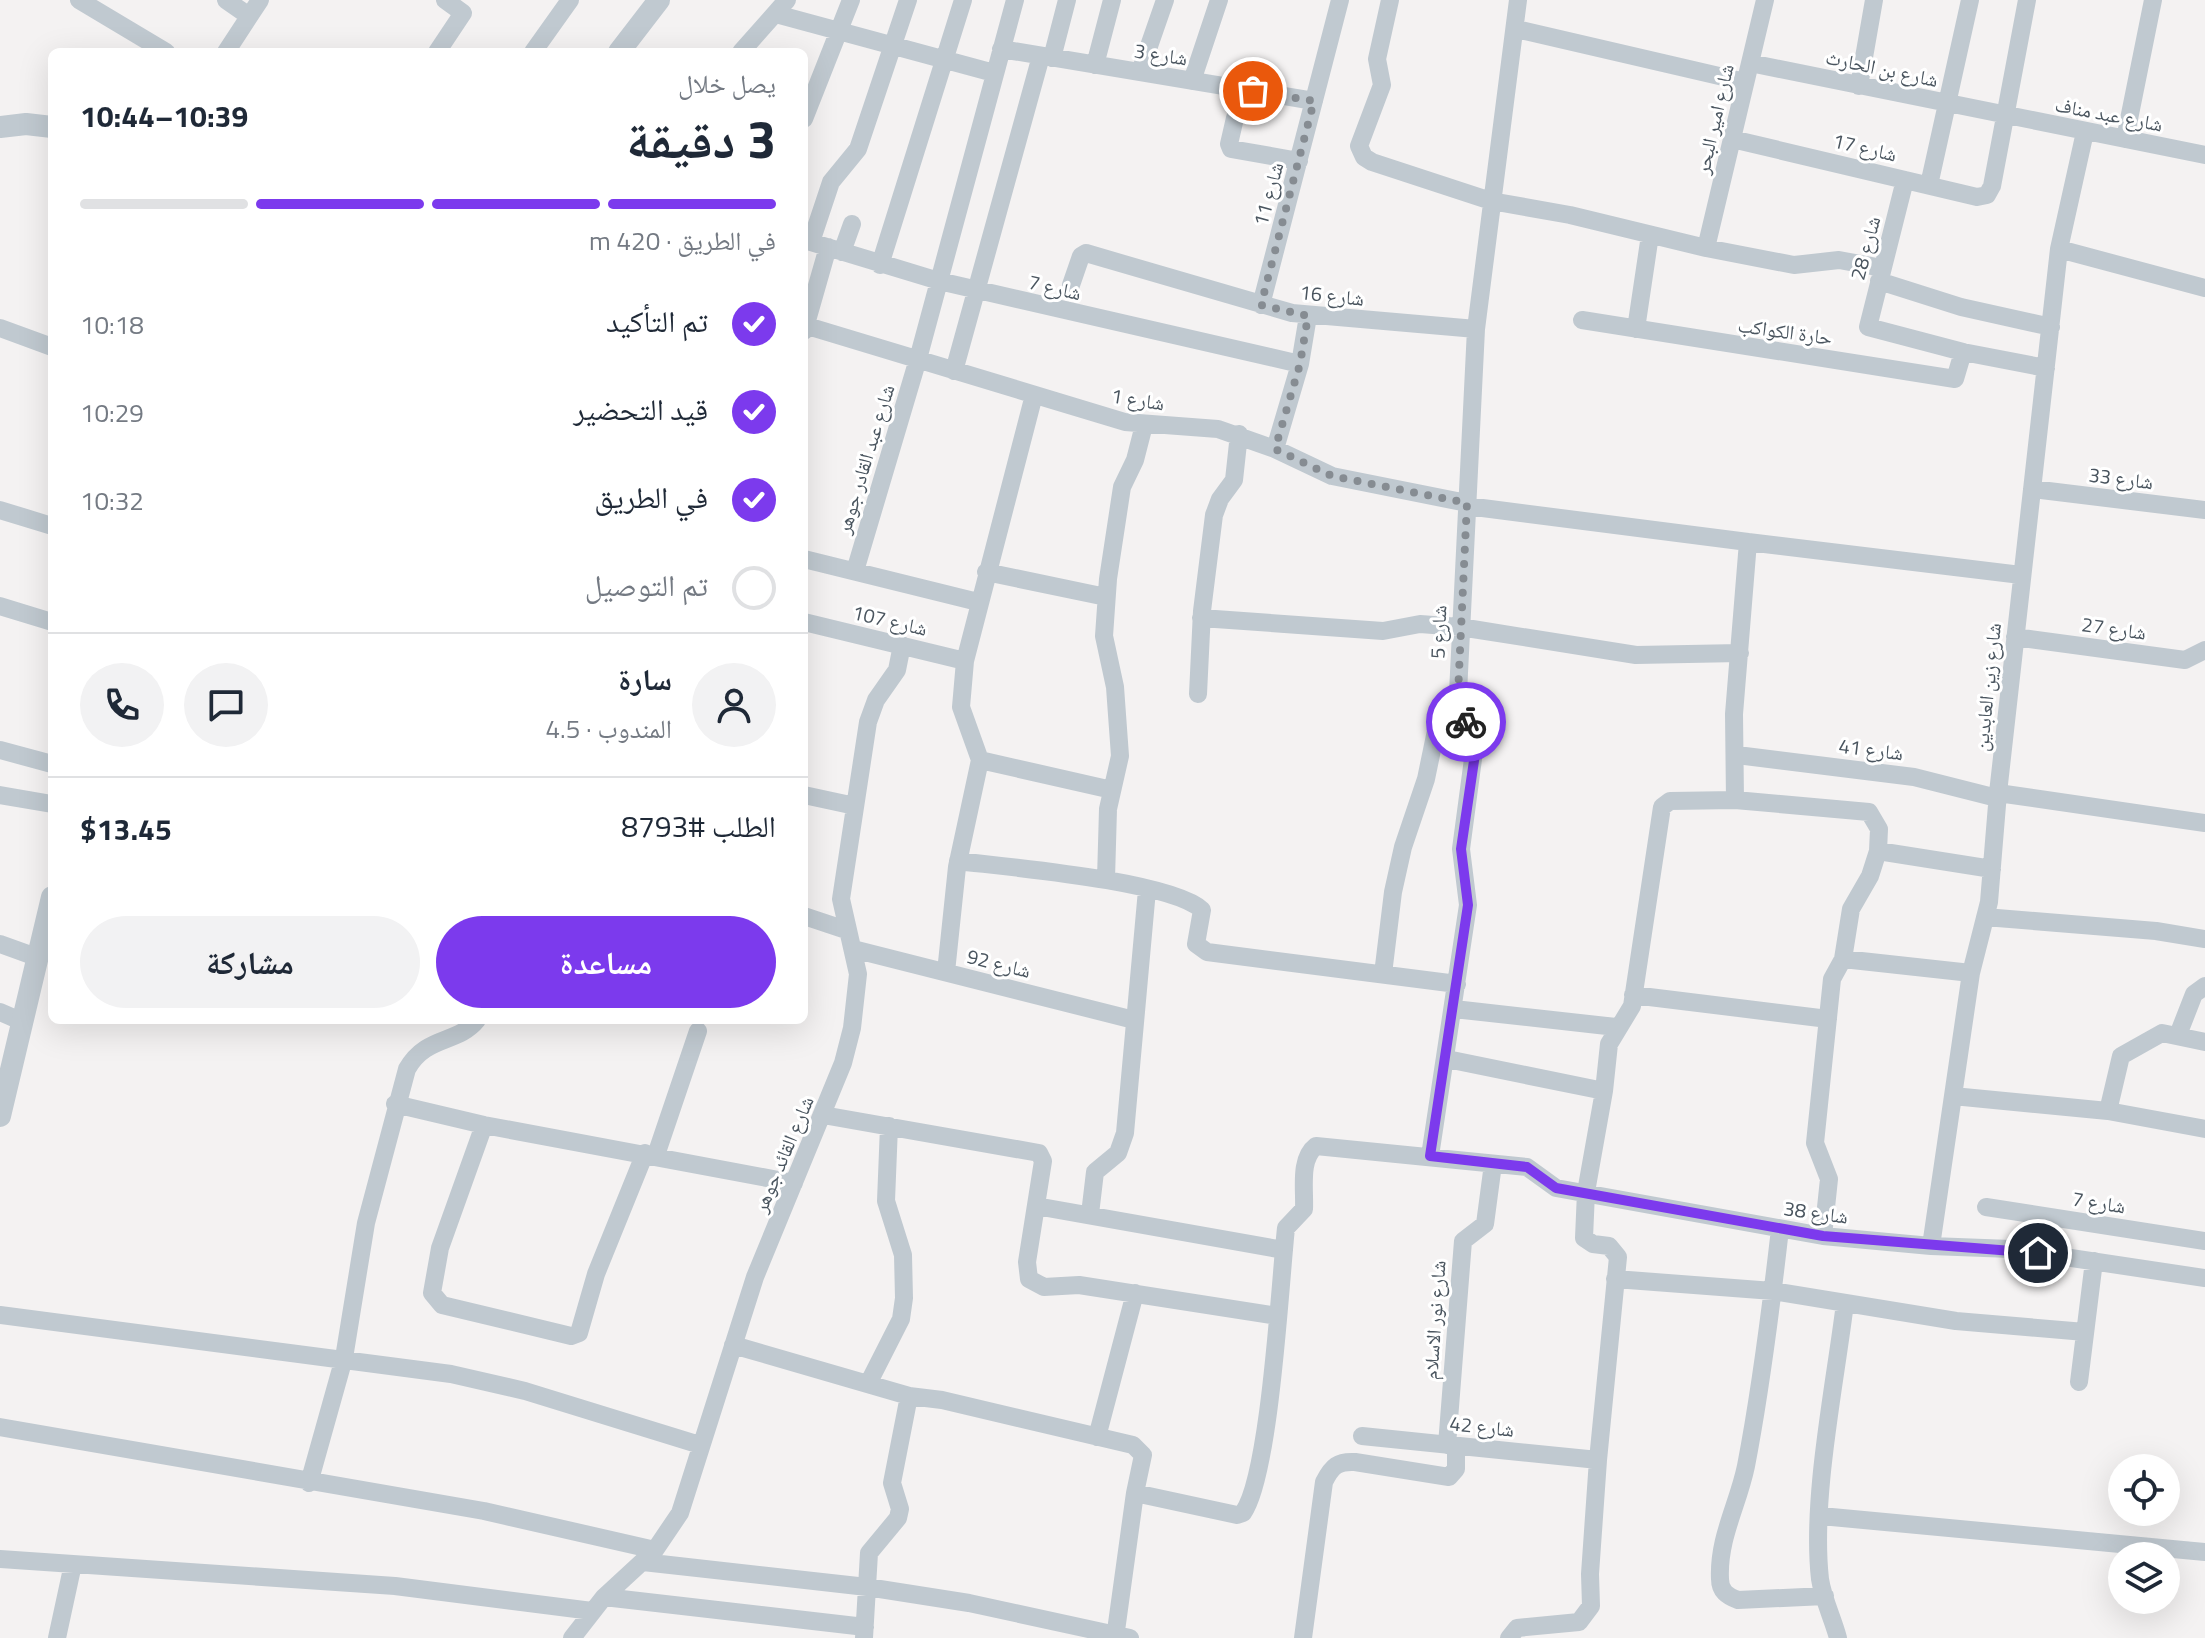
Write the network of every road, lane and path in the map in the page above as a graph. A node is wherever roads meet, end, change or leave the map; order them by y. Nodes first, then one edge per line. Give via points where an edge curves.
1 (79, 0) edge
2 (226, 0) edge
3 (445, 0) edge
4 (570, 0) edge
5 (659, 0) edge
6 (851, 0) edge
7 (908, 0) edge
8 (963, 0) edge
9 (1015, 0) edge
10 (1067, 0) edge
11 (1112, 0) edge
12 (1165, 0) edge
13 (1219, 0) edge
14 (1340, 0) edge
15 (1390, 0) edge
16 (1518, 0) edge
17 (1765, 0) edge
18 (1874, 0) edge
19 (1970, 0) edge
20 (2027, 0) edge
21 (2153, 0) edge
22 (468, 7) edge
23 (781, 7) edge
24 (254, 8) edge
25 (1516, 29) junction
26 (838, 33) junction
27 (891, 47) junction
28 (159, 48) edge
29 (229, 48) edge
30 (440, 48) edge
31 (536, 48) edge
32 (622, 48) edge
33 (745, 48) edge
34 (1001, 49) junction
35 (1047, 57) junction
36 (943, 60) junction
37 (1750, 63) junction
38 (1095, 65) junction
39 (1140, 72) junction
40 (994, 73) junction
41 (1192, 81) junction
42 (1745, 82) junction
43 (1859, 86) junction
44 (1314, 101) junction
45 (1947, 104) junction
46 (808, 109) edge
47 (2005, 116) junction
48 (1235, 118) dead end
49 (0, 127) edge
50 (48, 127) edge
51 (2085, 132) junction
52 (1732, 139) junction
53 (2125, 139) junction
54 (2205, 155) edge
55 (1299, 161) junction
56 (1905, 180) junction
57 (1929, 185) junction
58 (1491, 201) junction
59 (852, 224) dead end
60 (1650, 235) junction
61 (821, 245) edge
62 (1706, 248) junction
63 (2059, 249) junction
64 (880, 265) junction
65 (1880, 275) junction
66 (939, 281) junction
67 (1071, 285) dead end
68 (2205, 288) edge
69 (977, 290) junction
70 (1261, 305) junction
71 (808, 312) edge
72 (1308, 316) junction
73 (1582, 320) dead end
74 (2051, 327) junction
75 (0, 328) edge
76 (808, 328) edge
77 (1476, 329) junction
78 (1636, 329) junction
79 (48, 346) edge
80 (1963, 352) junction
81 (918, 359) junction
82 (1300, 364) junction
83 (2046, 368) junction
84 (954, 371) junction
85 (1034, 395) junction
86 (1144, 425) junction
87 (1239, 434) junction
88 (1275, 449) junction
89 (2032, 489) junction
90 (1467, 504) junction
91 (0, 510) edge
92 (2205, 510) edge
93 (48, 525) edge
94 (1748, 542) junction
95 (808, 560) edge
96 (855, 571) junction
97 (986, 572) junction
98 (2021, 575) junction
99 (1106, 597) junction
100 (978, 602) junction
101 (0, 606) edge
102 (1201, 618) junction
103 (48, 621) edge
104 (808, 623) edge
105 (1460, 627) junction
106 (2015, 637) junction
107 (902, 645) junction
108 (2204, 646) edge
109 (1740, 653) junction
110 (965, 661) junction
111 (1198, 694) dead end
112 (1460, 705) junction
113 (0, 750) edge
114 (1737, 755) junction
115 (980, 760) junction
116 (48, 763) edge
117 (1112, 790) junction
118 (0, 795) edge
119 (808, 796) edge
120 (1997, 796) junction
121 (1735, 800) junction
122 (48, 803) edge
123 (855, 806) junction
124 (2205, 823) edge
125 (1878, 851) junction
126 (958, 861) junction
127 (1992, 869) junction
128 (1106, 879) junction
129 (1147, 890) junction
130 (48, 916) edge
131 (808, 917) edge
132 (1985, 917) junction
133 (846, 930) junction
134 (2205, 939) edge
135 (0, 944) edge
136 (853, 949) junction
137 (39, 958) junction
138 (1843, 959) junction
139 (946, 972) junction
140 (1971, 973) junction
141 (1383, 974) junction
142 (1457, 984) junction
143 (2205, 986) edge
144 (1633, 995) junction
145 (1454, 1009) junction
146 (0, 1012) edge
147 (1828, 1019) junction
148 (1134, 1020) junction
149 (23, 1022) junction
150 (473, 1024) edge
151 (1616, 1027) junction
152 (698, 1031) dead end
153 (2178, 1035) junction
154 (2205, 1042) edge
155 (1447, 1059) junction
156 (4, 1086) edge
157 (1604, 1091) junction
158 (1953, 1096) junction
159 (395, 1104) junction
160 (2108, 1111) junction
161 (823, 1115) junction
162 (0, 1116) edge
163 (484, 1125) junction
164 (889, 1126) junction
165 (2205, 1129) edge
166 (650, 1154) junction
167 (1430, 1156) junction
168 (1493, 1164) junction
169 (794, 1183) junction
170 (1586, 1192) junction
171 (1036, 1206) junction
172 (1986, 1207) dead end
173 (1090, 1214) junction
174 (1780, 1229) junction
175 (1823, 1236) junction
176 (2205, 1241) edge
177 (1931, 1246) junction
178 (1284, 1250) junction
179 (2094, 1261) junction
180 (2205, 1278) edge
181 (1615, 1279) junction
182 (1773, 1291) junction
183 (1135, 1293) junction
184 (1845, 1303) junction
185 (0, 1315) edge
186 (1277, 1316) junction
187 (2085, 1332) junction
188 (733, 1345) junction
189 (344, 1358) junction
190 (2079, 1382) dead end
191 (868, 1384) junction
192 (909, 1396) junction
193 (0, 1427) edge
194 (1362, 1436) dead end
195 (1097, 1437) junction
196 (700, 1445) junction
197 (1452, 1445) junction
198 (1598, 1460) junction
199 (309, 1483) junction
200 (1135, 1493) junction
201 (1821, 1516) junction
202 (2205, 1552) edge
203 (649, 1556) junction
204 (0, 1559) edge
205 (73, 1564) junction
206 (867, 1587) junction
207 (1825, 1596) junction
208 (598, 1604) junction
209 (865, 1632) edge
210 (1120, 1637) edge
211 (57, 1638) edge
212 (572, 1638) edge
213 (1303, 1638) edge
214 (1509, 1638) edge
215 (1838, 1638) edge

1 - 28 street
2 - 24 street
3 - 22 street
4 - 31 street
5 - 32 street
6 - 26 street
7 - 27 street
8 - 36 street
9 - 34 street, شارع عبد القادر جوهر
10 - 35 street
11 - 38 street
12 - 39 street
13 - 41 street
14 - 44 street, شارع 11
15 - 58 street via 1377,59 1382,85 1363,128 1360,153 1372,162
16 - 25 street, شارع 5
17 - 37 street, شارع امير البحر
18 - 43 street
19 - 45 street
20 - 47 street
21 - 53 street
22 - 30 street
23 - 26 street
23 - 33 street
24 - 29 street
25 - 42 street
25 - 58 street, شارع 5
26 - 27 street
26 - 46 street
27 - 36 street
27 - 61 street via 858,149 831,182
34 - 35 street, شارع 3
34 - 40 street, شارع عبد القادر جوهر
35 - 38 street, شارع 3
35 - 69 street
36 - 40 street
36 - 64 street
37 - 42 street, شارع امير البحر
37 - 43 street, شارع بن الحارث
38 - 39 street, شارع 3
39 - 41 street, شارع 3
40 - 66 street, شارع عبد القادر جوهر
41 - 44 street, شارع 3
42 - 52 street, شارع امير البحر
43 - 45 street, شارع بن الحارث
44 - 55 street, شارع 11
45 - 47 street, شارع بن الحارث
45 - 57 street
47 - 51 street, شارع عبد مناف
47 - 57 street, شارع 17 via 1987,195
48 - 55 street via 1231,149
49 - 50 street
51 - 53 street, شارع عبد مناف
51 - 63 street, شارع زين العابدين
52 - 56 street, شارع 17
52 - 62 street, شارع امير البحر
53 - 54 street, شارع عبد مناف
55 - 70 street, شارع 11
56 - 57 street, شارع 17
56 - 65 street, شارع 28
58 - 60 street
58 - 77 street, شارع 5
59 - 61 street
60 - 62 street
60 - 78 street
61 - 64 street, شارع 7
61 - 71 street
62 - 65 street via 1794,265 1839,260
63 - 68 street
63 - 74 street, شارع زين العابدين
64 - 66 street, شارع 7
65 - 74 street via 1961,307
65 - 80 street, شارع 28 via 1868,327
66 - 69 street, شارع 7
66 - 81 street, شارع عبد القادر جوهر
67 - 70 street, شارع 16 via 1086,253
69 - 82 street, شارع 7
69 - 84 street
70 - 72 street, شارع 16
72 - 77 street, شارع 16
72 - 82 street
73 - 78 street, حارة الكواكب
74 - 83 street, شارع زين العابدين
75 - 79 street
76 - 81 street, شارع 1
77 - 90 street, شارع 5
78 - 80 street, حارة الكواكب via 1955,379
80 - 83 street
81 - 84 street, شارع 1
81 - 96 street, شارع عبد القادر جوهر
82 - 88 street
83 - 89 street, شارع زين العابدين
84 - 85 street, شارع 1
85 - 86 street, شارع 1
85 - 97 street
86 - 87 street, شارع 1
86 - 99 street via 1122,487
87 - 88 street, شارع 1
87 - 102 street via 1234,480 1214,515
88 - 90 street, شارع 1 via 1332,476
89 - 92 street, شارع 33
89 - 98 street, شارع زين العابدين
90 - 94 street, شارع 1
90 - 105 street, شارع 5
91 - 93 street
94 - 98 street, شارع 1
94 - 109 street
95 - 96 street
96 - 100 street
97 - 99 street
97 - 100 street
98 - 106 street, شارع زين العابدين
99 - 117 street via 1104,636 1115,687 1120,756
100 - 110 street
101 - 103 street
102 - 105 street via 1383,631 1420,624
102 - 111 street
104 - 107 street, شارع 107
105 - 109 street via 1636,655
105 - 112 street, شارع 5
106 - 108 street, شارع 27 via 2185,660
106 - 120 street, شارع زين العابدين
107 - 110 street, شارع 107
107 - 123 street, شارع القائد جوهر via 897,670 868,722
109 - 114 street via 1734,714
110 - 115 street via 961,707
112 - 141 street via 1438,721 1393,892
112 - 142 street, شارع 5 via 1475,754 1461,849 1468,905
113 - 116 street
114 - 120 street, شارع 41 via 1914,777
114 - 121 street
115 - 117 street
115 - 126 street
117 - 128 street
118 - 122 street
119 - 123 street
120 - 124 street, شارع 41
120 - 127 street, شارع زين العابدين
121 - 125 street via 1869,812 1879,829
121 - 144 street via 1670,801 1662,807
123 - 133 street, شارع القائد جوهر via 841,899
125 - 127 street
125 - 138 street via 1851,909
126 - 128 street
126 - 139 street
127 - 132 street, شارع زين العابدين
128 - 129 street
129 - 141 street via 1201,908 1196,944 1201,950
129 - 148 street
130 - 137 street
131 - 133 street
132 - 134 street
132 - 140 street, شارع زين العابدين
133 - 136 street, شارع القائد جوهر
135 - 137 street
136 - 139 street, شارع 92
136 - 161 street, شارع القائد جوهر via 858,974 852,1028
137 - 149 street
138 - 140 street
138 - 147 street via 1832,979
139 - 148 street, شارع 92
140 - 158 street, شارع زين العابدين
141 - 142 street
142 - 145 street, شارع 5
143 - 153 street via 2194,994
144 - 147 street
144 - 151 street via 1628,1017
145 - 151 street
145 - 155 street, شارع 5
146 - 149 street
147 - 175 street via 1815,1143 1829,1179
148 - 173 street via 1125,1133 1118,1153 1095,1172
149 - 156 street
150 - 159 street via 414,1058
151 - 157 street
152 - 166 street
153 - 154 street
153 - 160 street via 2162,1033 2121,1056
155 - 157 street
155 - 167 street, شارع 5
156 - 162 street
157 - 170 street
158 - 160 street
158 - 177 street, شارع زين العابدين
159 - 163 street
159 - 189 street via 366,1223
160 - 165 street
161 - 164 street
161 - 169 street, شارع القائد جوهر
163 - 166 street
163 - 166 street via 440,1248 432,1293 442,1305 571,1336 579,1333 596,1274
164 - 171 street via 1039,1153 1043,1161
164 - 191 street via 886,1201 903,1255 904,1298 901,1319
166 - 169 street
167 - 168 street, شارع 38
167 - 178 street, شارع 38 via 1312,1148 1305,1164 1304,1209 1286,1228
168 - 170 street, شارع 38 via 1527,1167 1548,1186
168 - 197 street, شارع نور الاسلام via 1485,1224 1463,1241
169 - 188 street, شارع القائد جوهر
170 - 174 street, شارع 38
170 - 181 street via 1584,1238 1615,1250
171 - 173 street
171 - 183 street via 1027,1262 1032,1281 1044,1287 1079,1285
172 - 176 street, شارع 7
173 - 178 street
174 - 175 street, شارع 38
174 - 182 street
175 - 177 street, شارع 38
177 - 179 street, شارع 38 via 2011,1249
178 - 186 street
179 - 180 street, شارع 38
179 - 187 street
181 - 182 street
181 - 198 street
182 - 184 street
182 - 207 street via 1743,1481 1723,1538 1720,1584 1726,1595 1738,1600
183 - 186 street
183 - 195 street
184 - 187 street via 1956,1321
184 - 201 street
185 - 189 street
186 - 200 street via 1262,1451 1253,1496 1243,1513
187 - 190 street
188 - 191 street
188 - 196 street, شارع القائد جوهر
189 - 196 street via 525,1391
189 - 199 street
191 - 192 street
192 - 195 street
192 - 206 street via 892,1483 900,1509 872,1546
193 - 199 street
194 - 197 street, شارع 42
195 - 200 street via 1141,1450
196 - 203 street, شارع القائد جوهر via 680,1513
197 - 198 street, شارع 42
197 - 213 street, شارع نور الاسلام via 1456,1469 1449,1477 1342,1461 1331,1468 1324,1482
198 - 214 street via 1587,1616 1571,1625 1517,1628
199 - 203 street via 484,1511
200 - 210 street
201 - 202 street
201 - 207 street via 1819,1565
203 - 206 street
203 - 208 street, شارع القائد جوهر
204 - 205 street
205 - 208 street
205 - 211 street
206 - 209 street
206 - 210 street via 969,1603
207 - 215 street
208 - 209 street
208 - 212 street, شارع القائد جوهر

